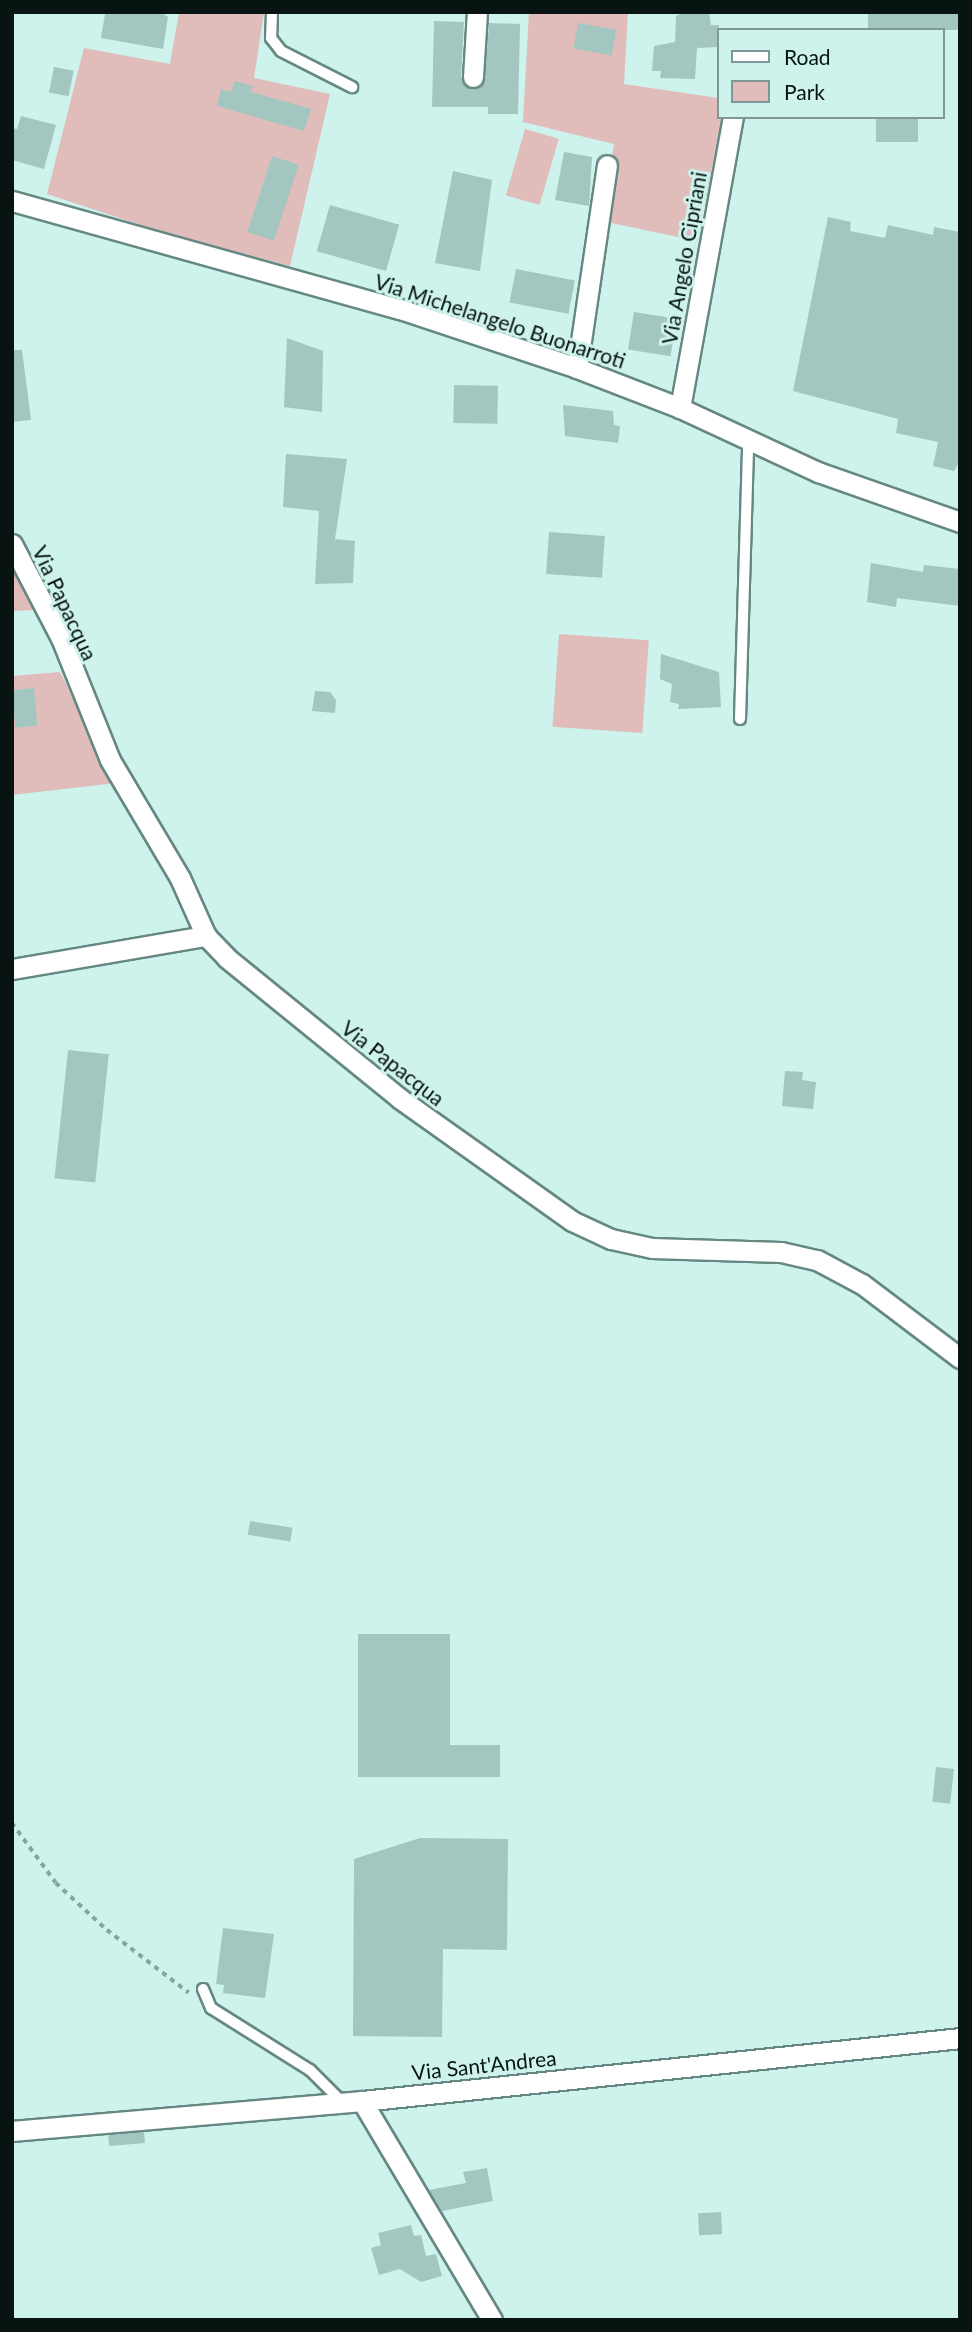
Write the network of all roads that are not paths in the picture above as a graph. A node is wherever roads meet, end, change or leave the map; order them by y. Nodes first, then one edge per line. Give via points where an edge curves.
1 (272, 12) edge
2 (477, 12) edge
3 (473, 77) dead end
4 (352, 87) dead end
5 (733, 119) edge
6 (607, 165) dead end
7 (12, 201) edge
8 (577, 368) junction
9 (680, 408) junction
10 (748, 442) junction
11 (960, 522) edge
12 (12, 544) edge
13 (740, 719) dead end
14 (206, 936) junction
15 (12, 969) edge
16 (960, 1358) edge
17 (203, 1989) dead end
18 (960, 2038) edge
19 (352, 2102) junction
20 (12, 2131) edge
21 (492, 2320) edge

1 - 4 lane via 271,38 281,51
2 - 3 street
5 - 9 street, Via Angelo Cipriani
6 - 8 street
7 - 8 street, Via Michelangelo Buonarroti via 400,309
8 - 9 street, Via Michelangelo Buonarroti
9 - 10 street, Via Michelangelo Buonarroti
10 - 11 street, Via Michelangelo Buonarroti
10 - 13 lane
12 - 14 street, Via Papacqua via 61,638 98,737 180,878
14 - 15 street
14 - 16 street, Via Papacqua via 398,1098 572,1221 611,1239 652,1248 781,1252 817,1260 862,1284
17 - 19 lane via 206,2003
18 - 19 street, Via Sant'Andrea
19 - 20 street, Via Sant'Andrea
19 - 21 street

